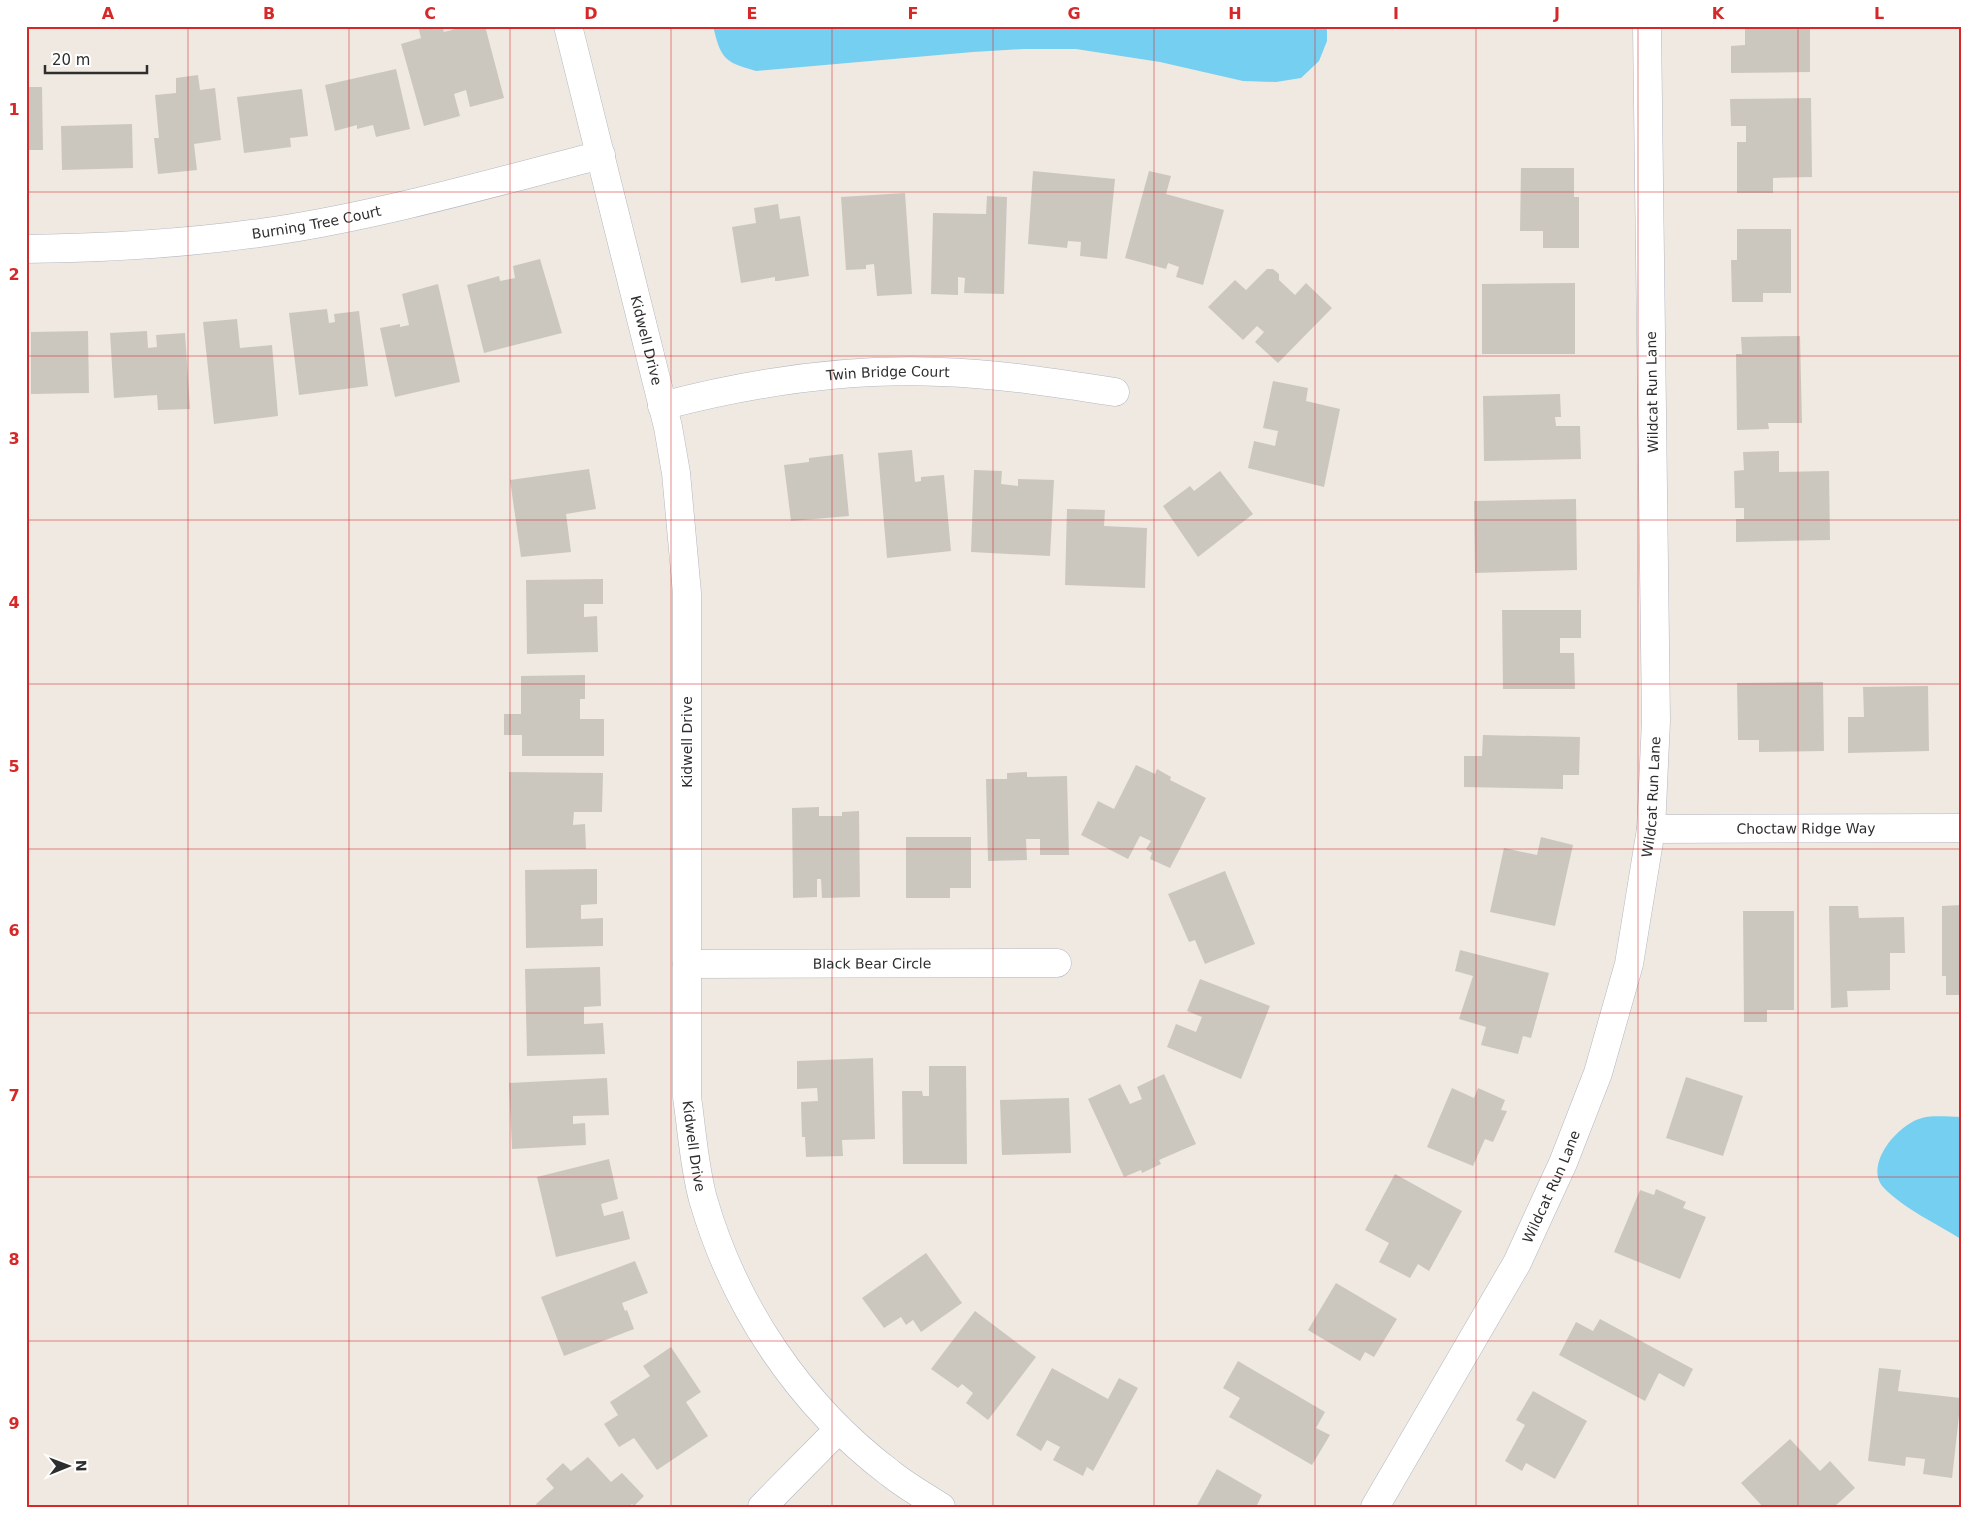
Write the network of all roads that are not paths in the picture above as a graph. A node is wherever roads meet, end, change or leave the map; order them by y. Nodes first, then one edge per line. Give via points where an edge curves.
1 (568, 26) edge
2 (1647, 26) edge
3 (602, 155) junction
4 (26, 249) edge
5 (1114, 392) dead end
6 (662, 406) junction
7 (1961, 828) edge
8 (1650, 829) junction
9 (1057, 963) dead end
10 (687, 964) junction
11 (839, 1429) junction
12 (762, 1507) edge
13 (941, 1507) edge
14 (1375, 1507) edge

1 - 3 street, Kidwell Drive
2 - 8 street, Wildcat Run Lane via 1656,721
3 - 4 street, Burning Tree Court via 386,209 281,230 170,243
3 - 6 street, Kidwell Drive
5 - 6 street, Twin Bridge Court via 984,374 914,371 773,382
6 - 10 street, Kidwell Drive via 676,473 687,593
7 - 8 street, Choctaw Ridge Way
8 - 14 street, Wildcat Run Lane via 1629,964 1598,1074 1563,1163 1517,1263
9 - 10 street, Black Bear Circle
10 - 11 street, Kidwell Drive via 690,1129 711,1225 748,1310 808,1397
11 - 12 street
11 - 13 street, Kidwell Drive via 891,1474

